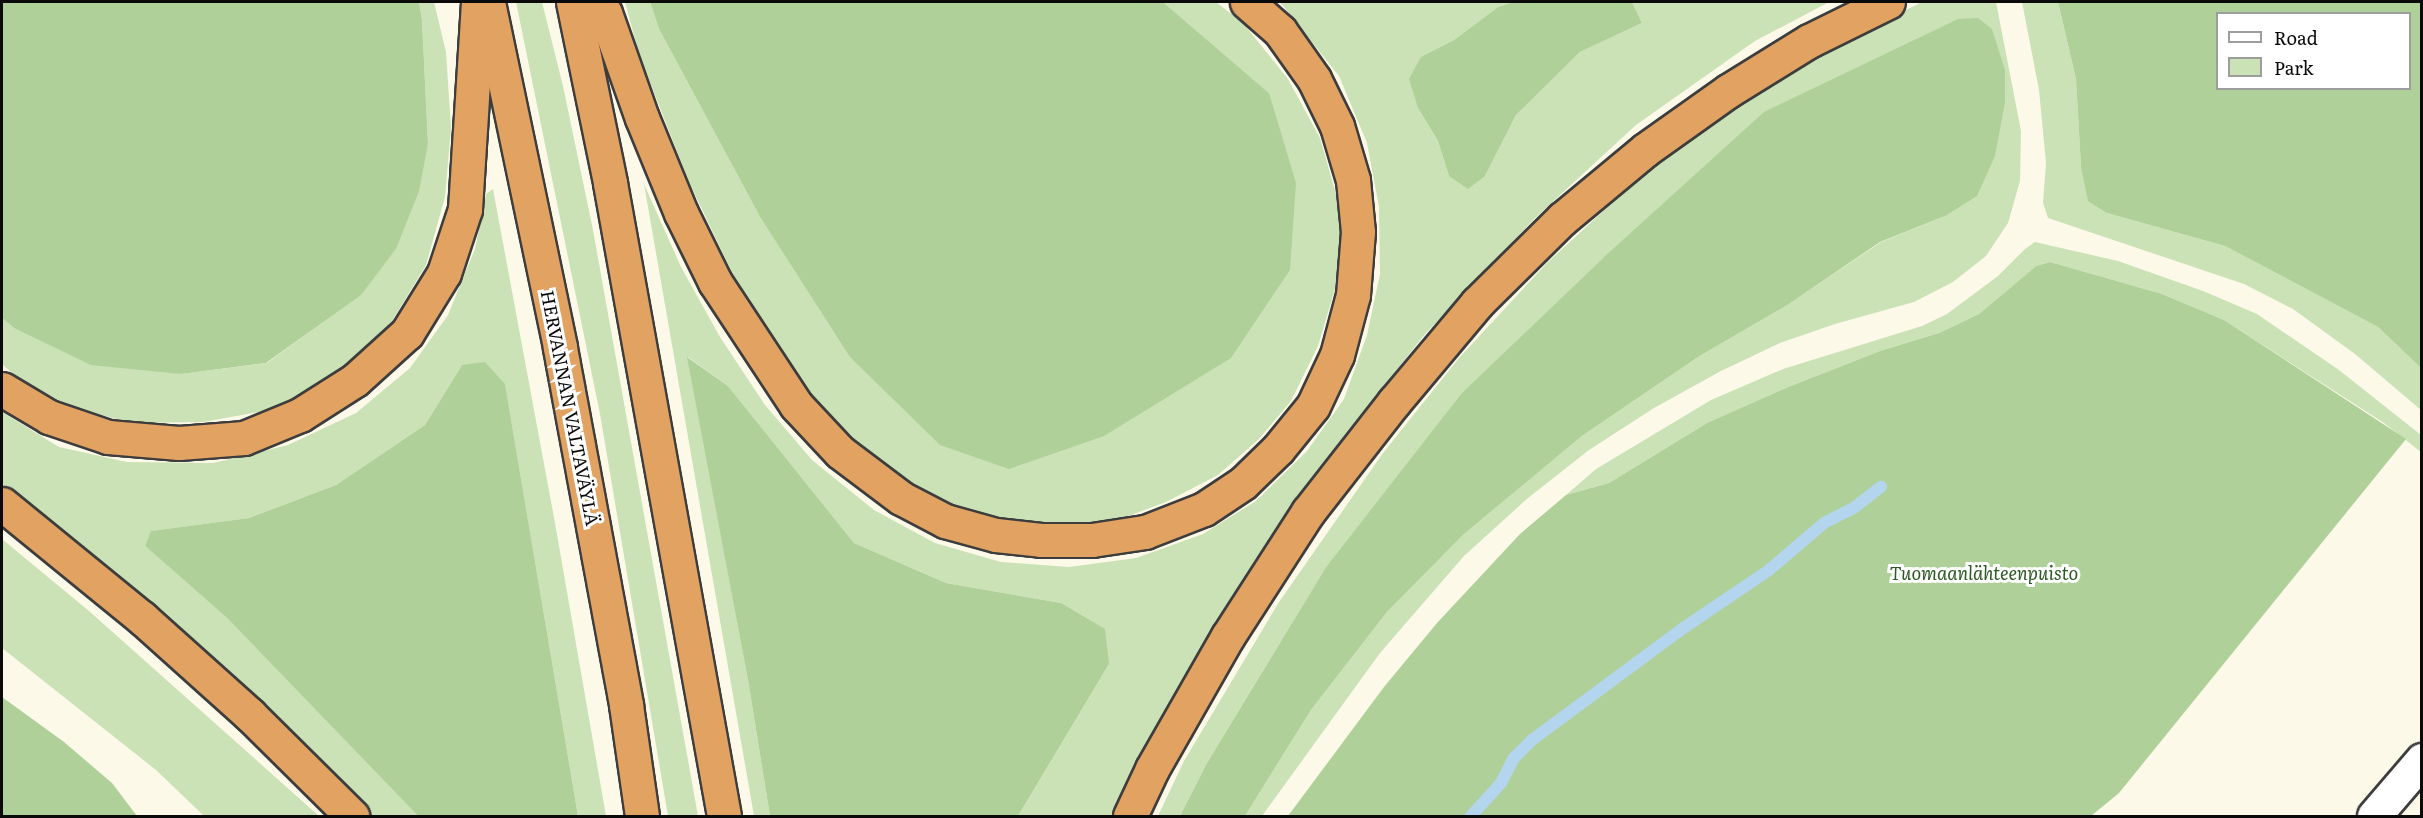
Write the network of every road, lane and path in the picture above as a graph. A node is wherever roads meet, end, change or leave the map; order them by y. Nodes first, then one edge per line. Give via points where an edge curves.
1 (478, 2) edge
2 (488, 2) edge
3 (573, 2) edge
4 (598, 2) edge
5 (1248, 2) edge
6 (1888, 2) edge
7 (2, 389) edge
8 (2, 504) edge
9 (2421, 760) edge
10 (351, 816) edge
11 (642, 816) edge
12 (724, 816) edge
13 (1130, 816) edge
14 (2374, 816) edge

1 - 7 highway via 465,208 444,273 407,333 355,380 300,415 244,438 179,443 108,437 49,417
2 - 11 highway, HERVANNAN VALTAVÄYLÄ via 560,348 626,705
3 - 12 highway via 610,183
4 - 5 highway via 664,171 705,262 796,405 840,452 901,498 945,521 996,535 1092,540 1145,532 1204,509 1243,483 1278,449 1313,406 1337,355 1353,295 1358,232 1353,180 1337,126 1314,79 1280,31
6 - 13 highway via 1799,47 1645,150 1562,219 1478,303 1308,512 1228,636 1152,768
8 - 10 highway via 142,618 250,716
9 - 14 street

